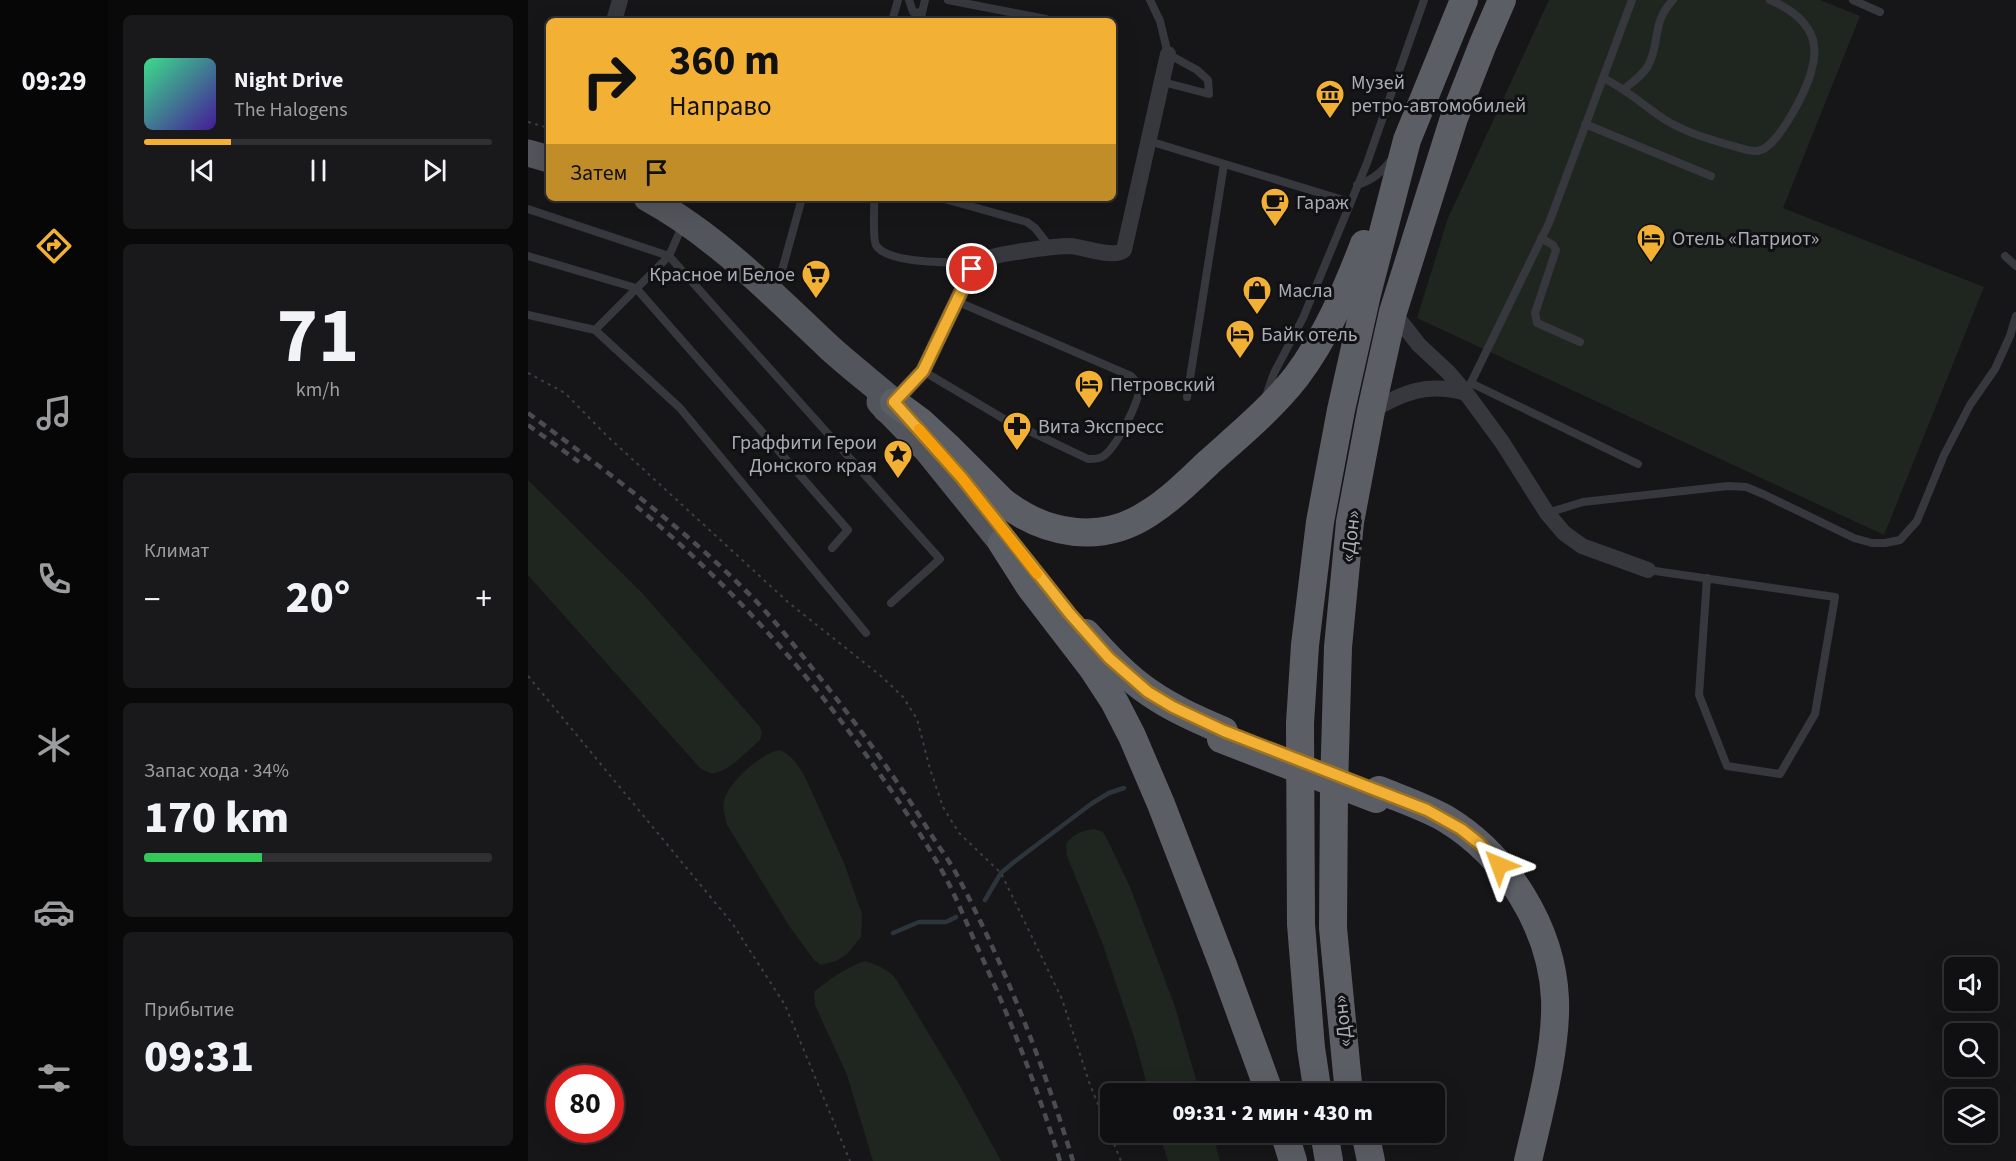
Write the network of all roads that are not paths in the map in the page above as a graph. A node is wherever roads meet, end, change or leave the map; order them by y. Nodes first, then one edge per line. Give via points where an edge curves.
1 (620, 0) edge
2 (898, 0) edge
3 (909, 0) edge
4 (925, 0) edge
5 (948, 0) edge
6 (1150, 0) edge
7 (1424, 0) edge
8 (1464, 0) edge
9 (1503, 0) edge
10 (1632, 0) edge
11 (1673, 0) edge
12 (1770, 0) edge
13 (1853, 0) edge
14 (1880, 12) dead end
15 (921, 17) edge
16 (615, 18) edge
17 (893, 18) edge
18 (1041, 18) edge
19 (1168, 54) junction
20 (1603, 78) junction
21 (1624, 89) junction
22 (1586, 124) junction
23 (1407, 140) junction
24 (1149, 141) junction
25 (528, 153) edge
26 (546, 158) edge
27 (1224, 164) junction
28 (1711, 176) dead end
29 (1357, 185) junction
30 (652, 201) edge
31 (801, 201) edge
32 (874, 201) edge
33 (952, 201) edge
34 (1350, 202) junction
35 (528, 209) edge
36 (685, 221) junction
37 (1541, 238) junction
38 (1050, 247) junction
39 (528, 256) edge
40 (669, 256) junction
41 (2005, 256) dead end
42 (977, 263) junction
43 (2016, 266) edge
44 (636, 288) junction
45 (775, 296) junction
46 (956, 301) junction
47 (1393, 312) junction
48 (528, 315) edge
49 (2016, 316) edge
50 (595, 330) junction
51 (1580, 342) dead end
52 (923, 371) junction
53 (1469, 388) junction
54 (1187, 397) dead end
55 (890, 405) junction
56 (1371, 411) junction
57 (1261, 414) junction
58 (1638, 464) dead end
59 (1547, 513) junction
60 (1002, 543) junction
61 (832, 548) dead end
62 (1648, 570) joint
63 (1707, 578) junction
64 (891, 603) dead end
65 (866, 633) dead end
66 (1223, 735) junction
67 (1377, 794) junction
68 (1266, 1083) edge
69 (1316, 1083) edge
70 (1348, 1083) edge
71 (1287, 1143) edge
72 (1326, 1143) edge
73 (1357, 1143) edge
74 (1367, 1143) edge
75 (1293, 1161) edge
76 (1329, 1161) edge
77 (1359, 1161) edge
78 (1371, 1161) edge
79 (1515, 1161) edge
80 (1528, 1161) edge

1 - 16 street
2 - 17 lane
3 - 15 lane via 913,12
4 - 15 lane
5 - 18 lane
6 - 19 lane
7 - 29 lane
8 - 23 highway, «Дон»
9 - 47 highway, «Дон» via 1454,118
10 - 20 lane
11 - 21 lane via 1662,13 1648,66
12 - 21 lane via 1800,18 1813,41 1815,55 1793,110 1762,150 1747,150 1687,130 1666,120
13 - 14 lane
19 - 19 lane via 1208,80 1209,94 1163,82
19 - 24 street
20 - 21 lane
20 - 22 lane
22 - 28 lane
22 - 37 lane
23 - 29 lane via 1382,172
23 - 57 highway via 1348,286 1318,344 1295,378
23 - 69 highway, «Дон» via 1341,410 1320,522 1305,645 1300,723 1301,924
24 - 27 lane
24 - 38 street via 1124,250 1112,254 1073,246
25 - 26 main road
27 - 34 lane
27 - 54 lane
29 - 34 lane
30 - 36 main road
31 - 45 lane
32 - 42 lane via 875,238 883,251 920,261
33 - 38 lane via 1027,222
34 - 57 lane via 1302,318 1274,373
35 - 40 lane
36 - 40 lane
36 - 45 main road
37 - 51 lane via 1556,250 1535,313 1538,323
37 - 53 lane
38 - 42 street
39 - 44 lane
40 - 44 lane
40 - 64 lane via 940,559
41 - 43 lane
42 - 46 street
44 - 50 lane
44 - 61 lane via 848,530
45 - 55 main road
46 - 52 street
46 - 52 lane via 1131,376 1140,386 1133,412 1108,452 1088,459 1004,419
47 - 53 street via 1419,345
47 - 56 highway, «Дон»
48 - 50 lane
49 - 59 lane via 1995,369 1970,405 1944,455 1917,521 1900,540 1872,543 1854,538 1746,487 1583,502
50 - 65 lane via 680,408
52 - 55 street
53 - 56 street via 1424,388
53 - 58 lane
53 - 59 street
55 - 57 highway via 921,422 1016,512 1072,533 1104,532 1149,513
55 - 60 main road
55 - 66 highway via 962,478 1109,658 1148,692
56 - 70 highway, «Дон» via 1350,522 1338,647 1333,928
59 - 62 street via 1582,546
60 - 66 highway via 1103,664 1142,700 1169,716
60 - 68 highway via 1030,587 1093,669 1132,736
62 - 63 lane
63 - 63 lane via 1834,597 1815,714 1780,774 1727,766 1699,695
66 - 67 highway
67 - 79 highway via 1456,838 1474,854 1508,893 1531,940 1539,969 1543,1018
67 - 80 highway via 1445,818 1480,844 1522,896 1541,935 1555,999 1552,1044
71 - 75 highway
72 - 76 highway
73 - 77 highway
74 - 78 highway

